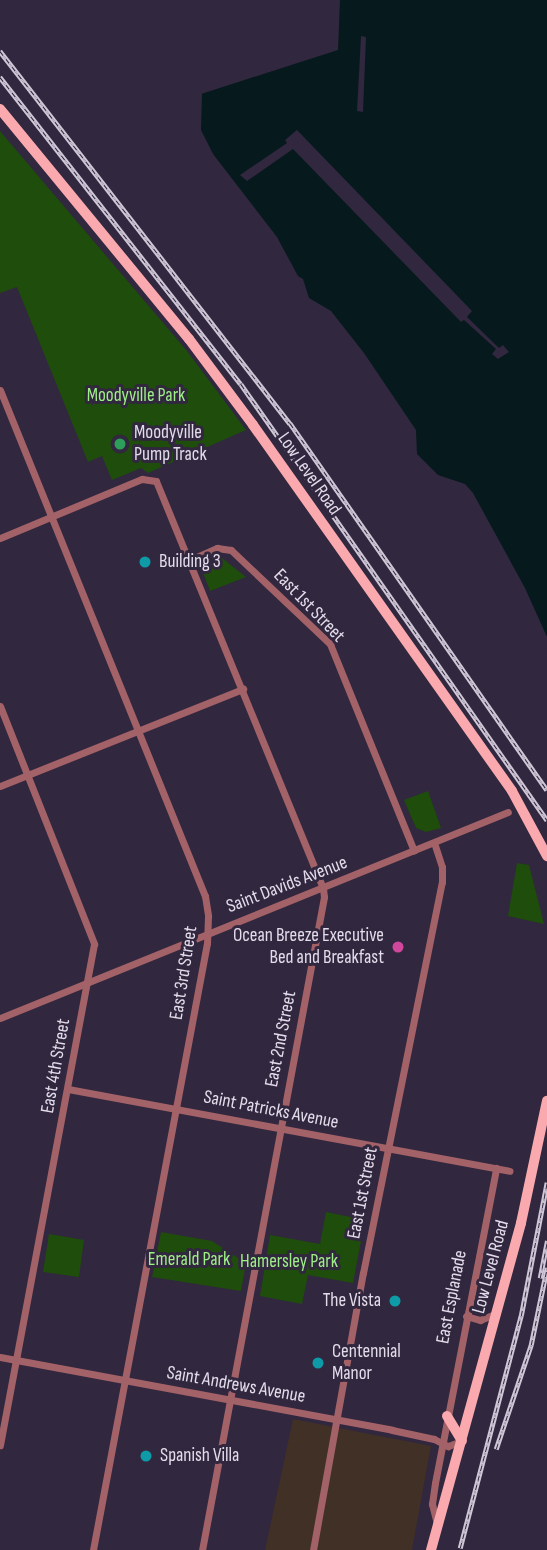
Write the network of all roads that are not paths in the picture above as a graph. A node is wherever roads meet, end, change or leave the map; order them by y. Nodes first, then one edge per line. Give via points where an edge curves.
1 (0, 102) edge
2 (0, 109) edge
3 (18, 128) junction
4 (0, 390) edge
5 (51, 517) junction
6 (0, 538) edge
7 (190, 560) junction
8 (243, 689) junction
9 (0, 706) edge
10 (138, 731) junction
11 (27, 775) junction
12 (0, 786) edge
13 (508, 812) dead end
14 (434, 843) junction
15 (414, 850) junction
16 (547, 856) edge
17 (323, 888) junction
18 (208, 932) junction
19 (88, 982) junction
20 (0, 1018) edge
21 (68, 1089) junction
22 (547, 1101) edge
23 (176, 1109) junction
24 (281, 1128) junction
25 (388, 1149) junction
26 (496, 1168) junction
27 (509, 1171) dead end
28 (497, 1312) junction
29 (466, 1316) junction
30 (0, 1357) edge
31 (15, 1361) junction
32 (124, 1381) junction
33 (231, 1400) junction
34 (447, 1416) junction
35 (337, 1420) junction
36 (443, 1434) junction
37 (433, 1439) junction
38 (463, 1441) junction
39 (0, 1445) edge
40 (441, 1445) junction
41 (438, 1524) junction
42 (93, 1550) edge
43 (202, 1550) edge
44 (313, 1550) edge
45 (431, 1550) edge

1 - 3 main road, Low Level Road
2 - 3 main road, Low Level Road
3 - 16 main road, Low Level Road via 245,414 512,791
4 - 5 street, East 3rd Street
5 - 6 street
5 - 7 street via 142,478 152,480 159,484
5 - 10 street, East 3rd Street
7 - 8 street
7 - 15 street, East 1st Street via 217,548 231,550 330,644
8 - 10 street
8 - 17 street
9 - 11 street, East 4th Street
10 - 11 street
10 - 18 street, East 3rd Street via 205,896
11 - 12 street
11 - 19 street, East 4th Street via 91,931 94,944
13 - 14 street, Saint Davids Avenue
14 - 15 street, Saint Davids Avenue
14 - 25 street, East 1st Street via 442,881
15 - 17 street, Saint Davids Avenue
17 - 18 street, Saint Davids Avenue
17 - 24 street, East 2nd Street
18 - 19 street, Saint Davids Avenue
18 - 23 street, East 3rd Street
19 - 20 street, Saint Davids Avenue
19 - 21 street, East 4th Street
21 - 23 street, Saint Patricks Avenue
21 - 31 street, East 4th Street
22 - 28 main road, Low Level Road
23 - 24 street, Saint Patricks Avenue
23 - 32 street, East 3rd Street
24 - 25 street, Saint Patricks Avenue
24 - 33 street, East 2nd Street
25 - 26 street, Saint Patricks Avenue
25 - 35 street, East 1st Street
26 - 27 street, Saint Patricks Avenue
26 - 29 street, East Esplanade
28 - 29 street via 480,1320
28 - 38 main road, Low Level Road
29 - 34 street, East Esplanade
30 - 31 street, Saint Andrews Avenue
31 - 32 street, Saint Andrews Avenue
31 - 39 street, East 4th Street
32 - 33 street, Saint Andrews Avenue
32 - 42 street, East 3rd Street
33 - 35 street, Saint Andrews Avenue
33 - 43 street, East 2nd Street
34 - 36 street, East Esplanade
34 - 38 main road
35 - 37 street, Saint Andrews Avenue
35 - 44 street, East 1st Street
36 - 37 street
36 - 40 street, East Esplanade
37 - 40 street, Saint Andrews Avenue
38 - 40 street
38 - 41 main road, East Esplanade
40 - 41 street, East Esplanade via 432,1504
41 - 45 main road, East Esplanade

